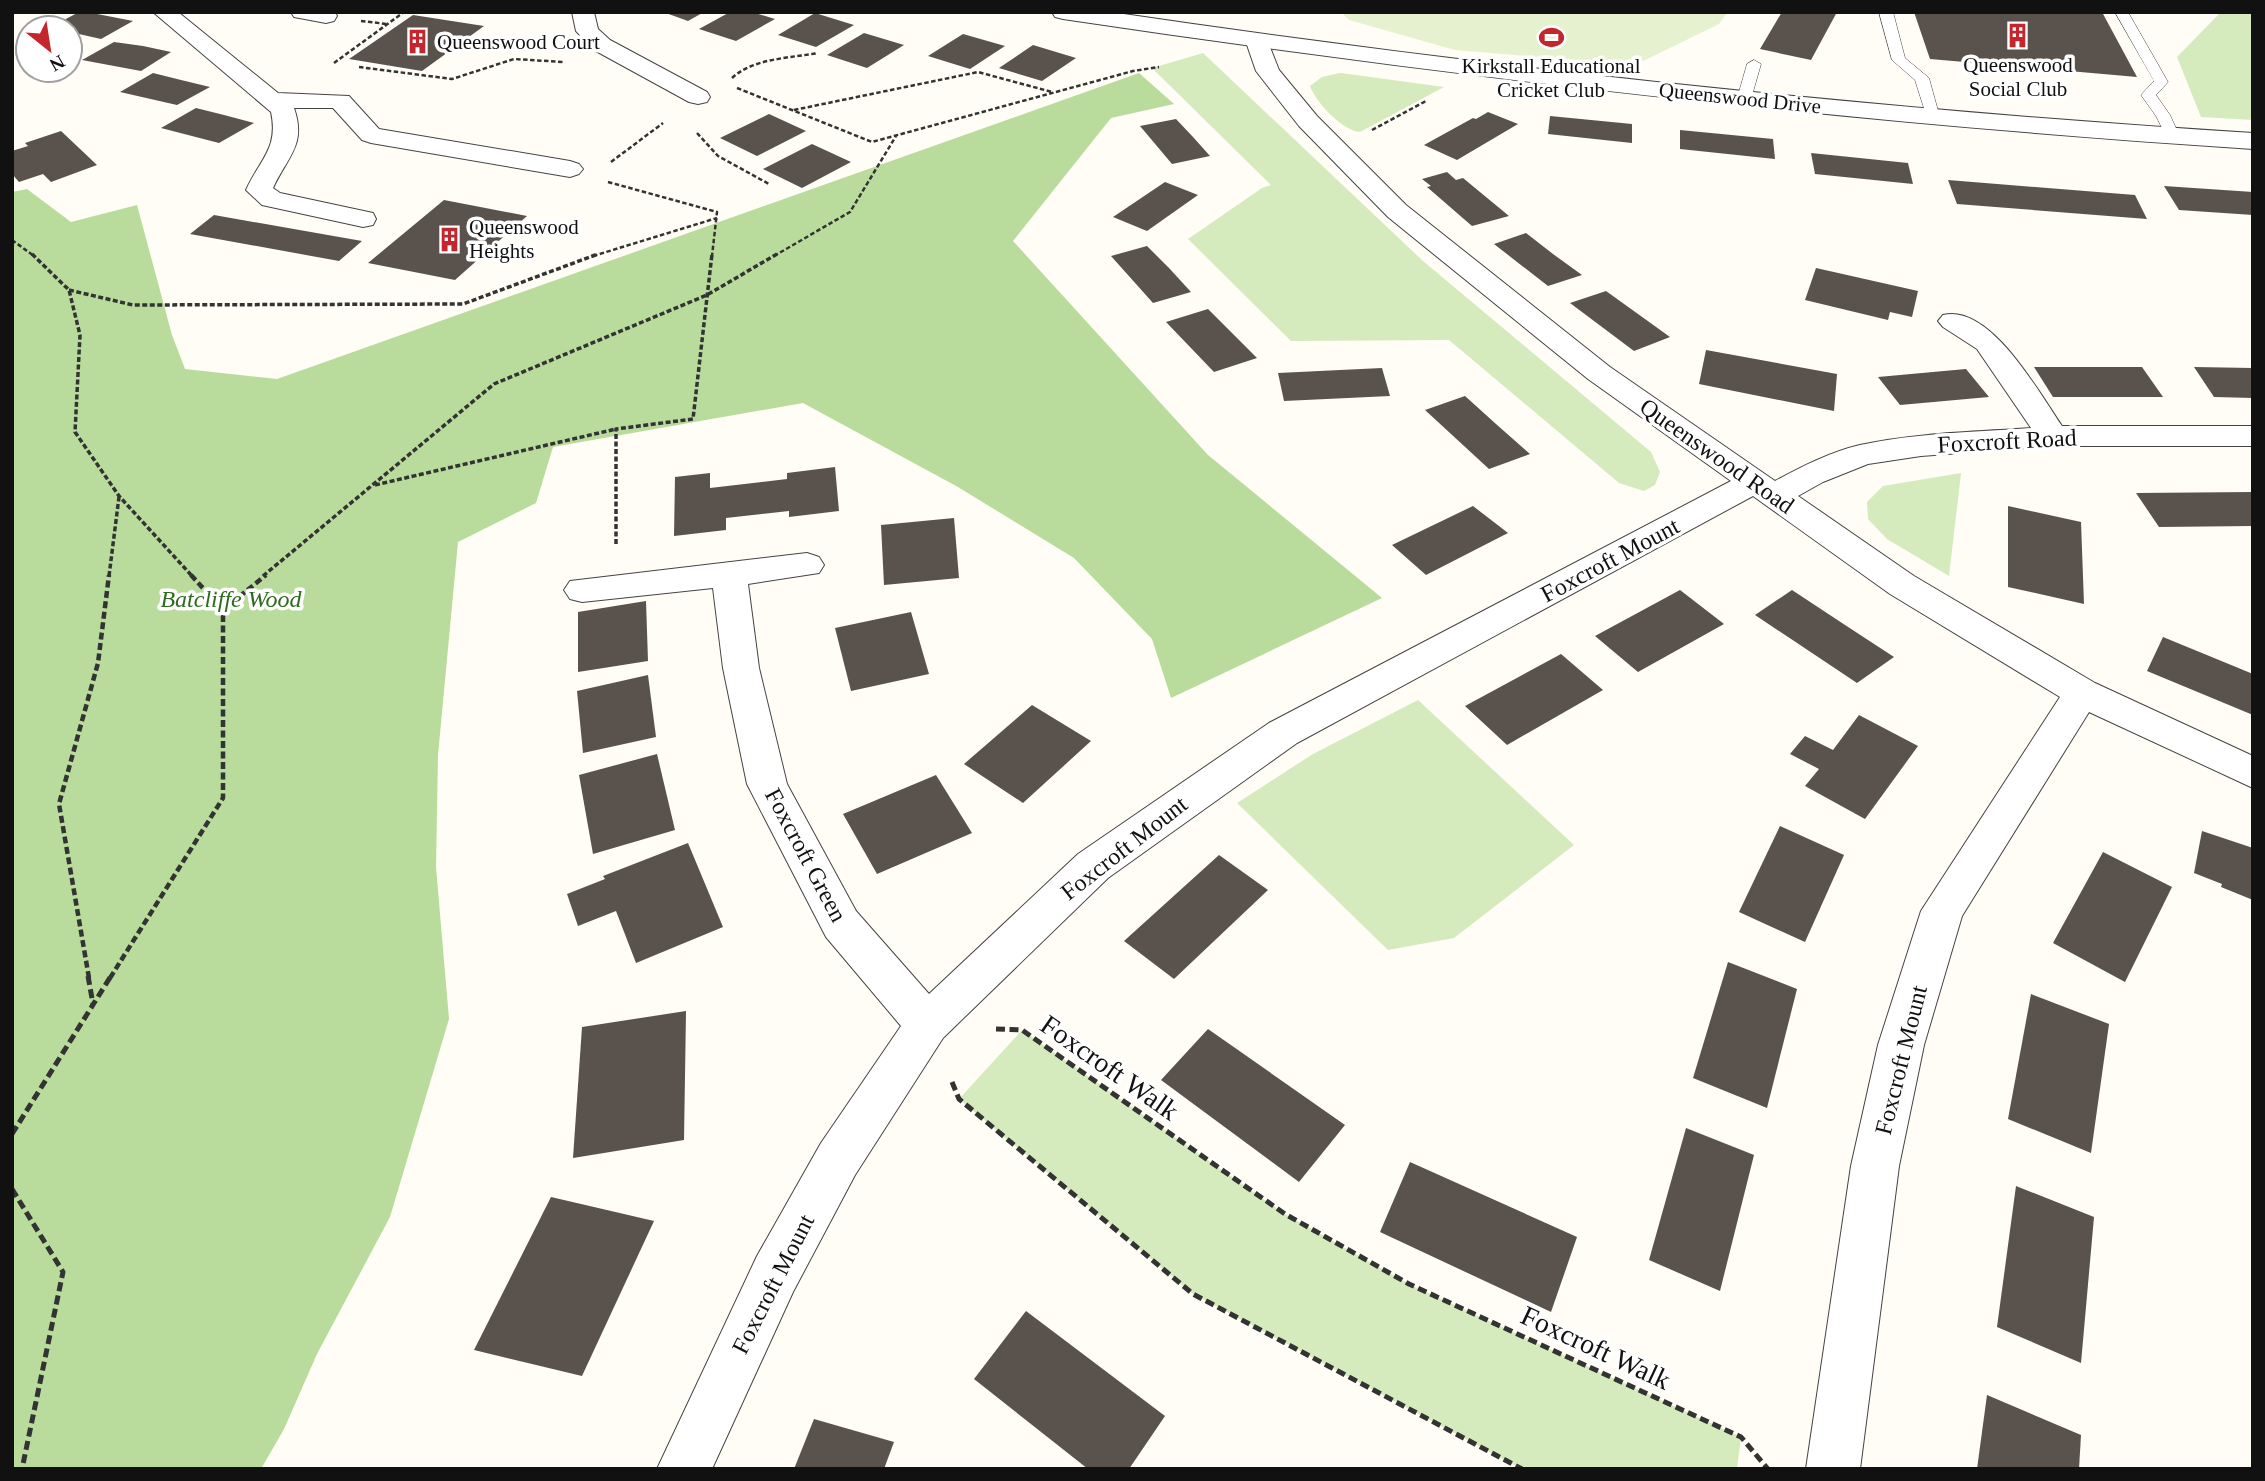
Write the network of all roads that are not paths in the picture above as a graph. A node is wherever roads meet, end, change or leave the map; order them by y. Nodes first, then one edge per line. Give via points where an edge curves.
1 (302, 12) edge
2 (583, 12) edge
3 (1063, 12) edge
4 (1886, 12) edge
5 (2121, 12) edge
6 (168, 13) edge
7 (326, 16) dead end
8 (1258, 42) junction
9 (1754, 64) dead end
10 (1744, 99) junction
11 (273, 100) junction
12 (691, 101) road end
13 (1933, 118) junction
14 (2174, 137) junction
15 (2253, 141) edge
16 (570, 169) dead end
17 (363, 219) dead end
18 (1953, 321) dead end
19 (2053, 436) junction
20 (2253, 436) edge
21 (1762, 489) junction
22 (807, 565) dead end
23 (729, 574) junction
24 (599, 588) road end
25 (2082, 693) junction
26 (2253, 773) edge
27 (927, 1024) junction
28 (684, 1469) edge
29 (1833, 1469) edge

1 - 7 street
2 - 12 street via 587,31 610,50
3 - 8 street, Queenswood Drive
4 - 13 lane via 1899,60 1922,78
5 - 14 lane via 2161,82 2148,95
6 - 11 street
8 - 10 street, Queenswood Drive
8 - 21 street, Queenswood Road via 1268,71 1308,121 1397,211 1599,373
9 - 10 lane
10 - 13 street, Queenswood Drive
11 - 16 street via 340,101 371,135
11 - 17 street via 283,109 287,141 259,190 271,200
13 - 14 street, Queenswood Drive
14 - 15 street, Queenswood Drive
18 - 19 street via 1988,343
19 - 20 street, Foxcroft Road
19 - 21 street, Foxcroft Road via 1862,455
21 - 25 street, Queenswood Road via 1902,585
21 - 27 street, Foxcroft Mount via 1704,511 1283,733 1093,866
22 - 23 street
23 - 24 street
23 - 27 street, Foxcroft Green via 741,668 767,784 841,924
25 - 26 street, Queenswood Road
25 - 29 street, Foxcroft Mount via 1942,911 1901,1045 1875,1166
27 - 28 street, Foxcroft Mount via 838,1159 775,1274

